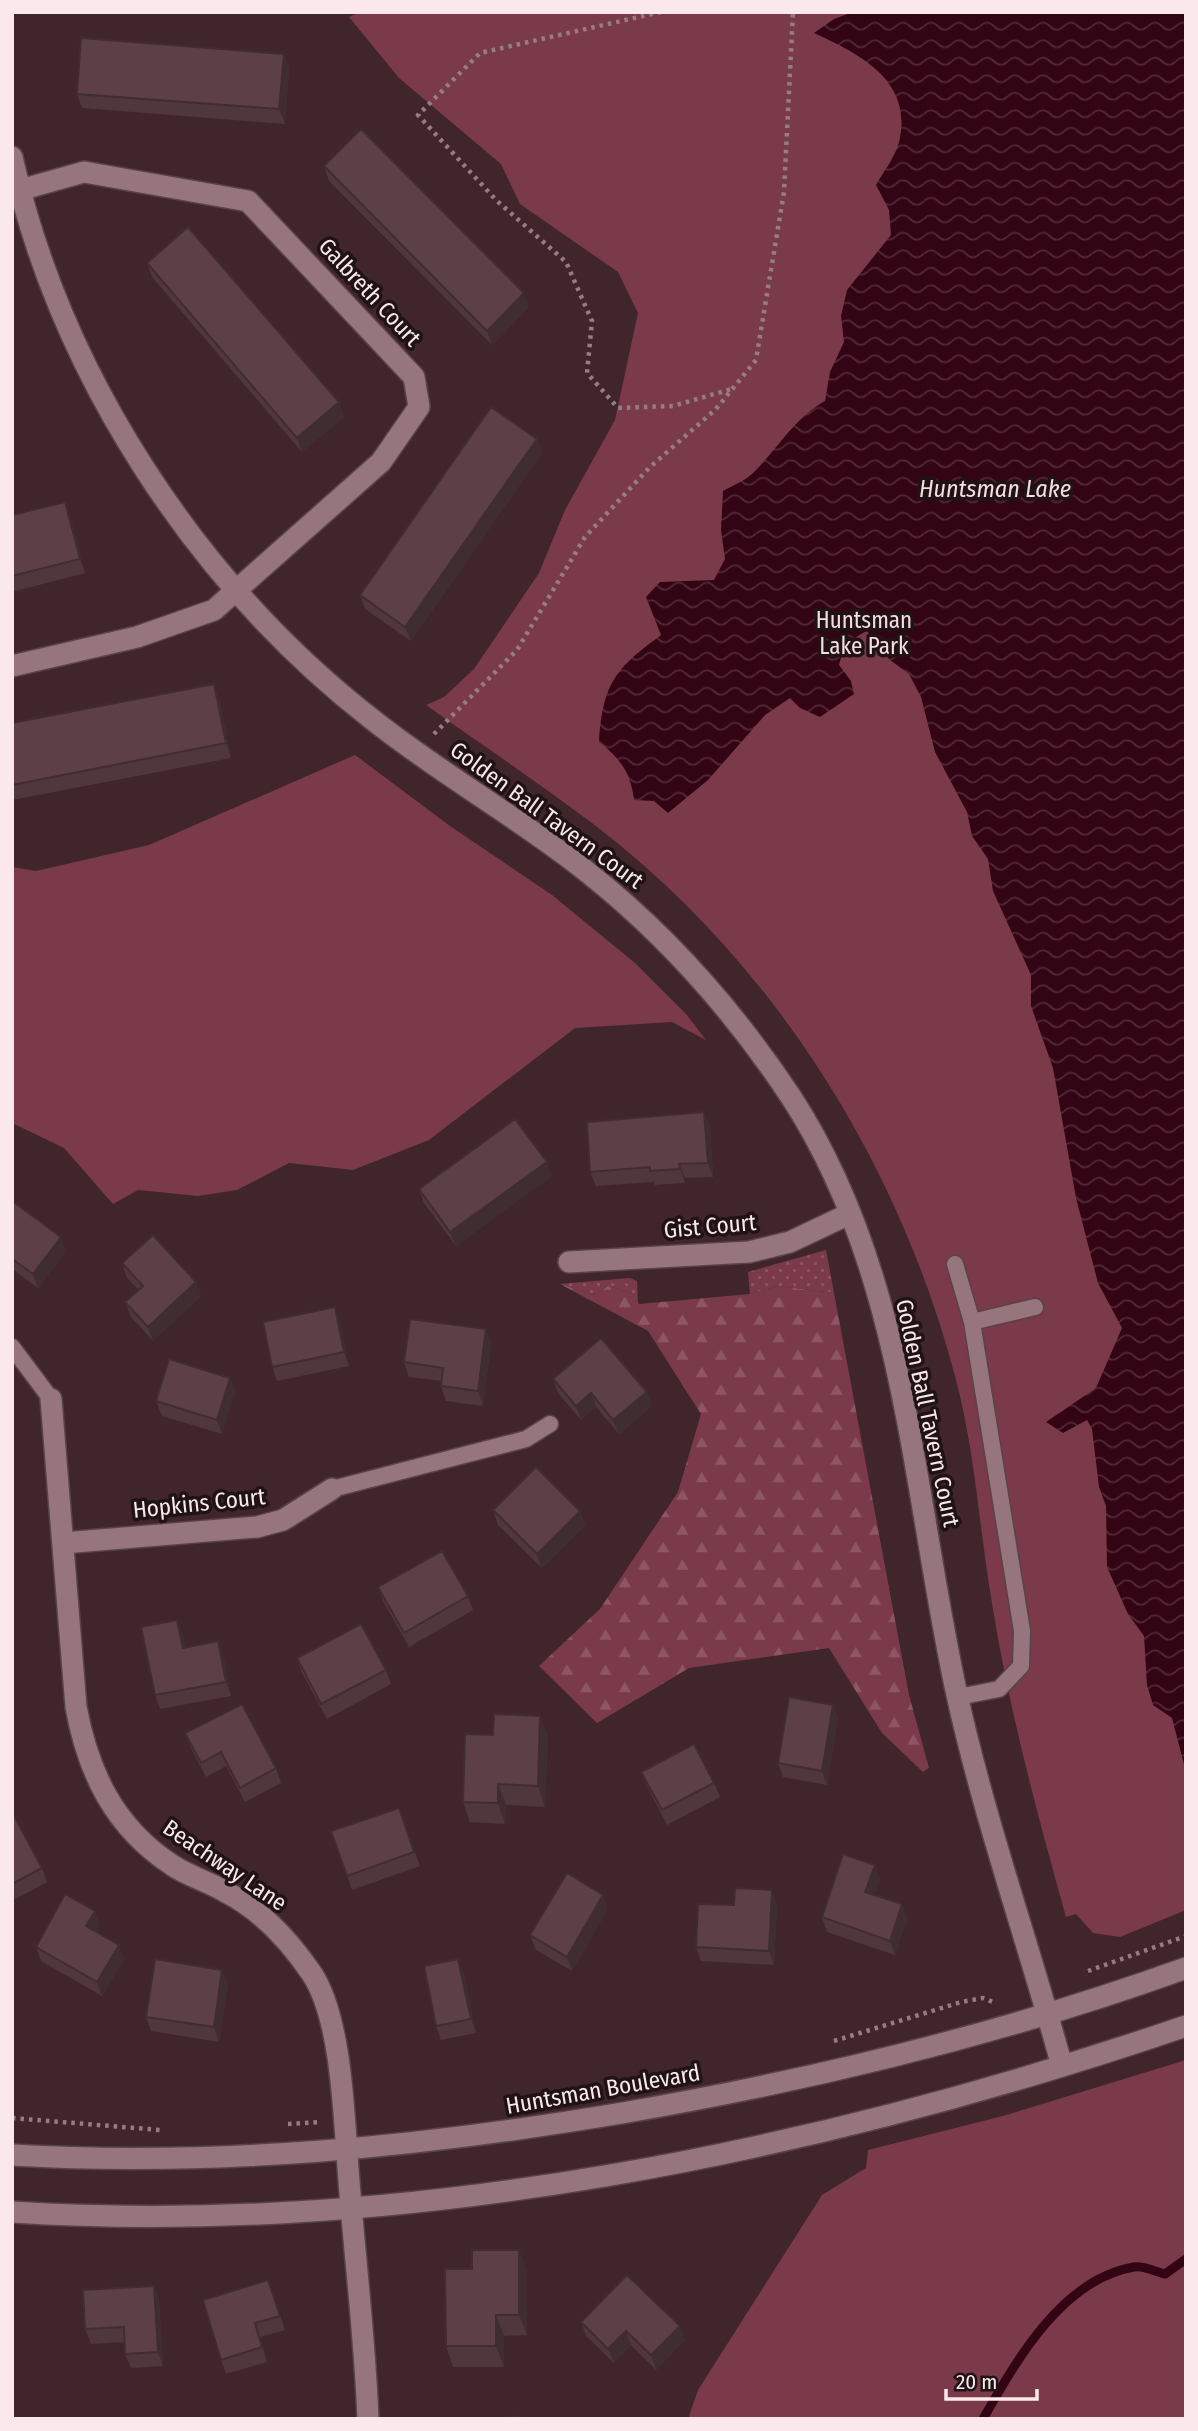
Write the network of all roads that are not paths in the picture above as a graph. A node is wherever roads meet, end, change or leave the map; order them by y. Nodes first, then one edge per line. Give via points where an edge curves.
1 (12, 157) edge
2 (20, 190) junction
3 (236, 592) junction
4 (12, 666) edge
5 (849, 1214) junction
6 (569, 1262) dead end
7 (955, 1264) dead end
8 (1035, 1307) dead end
9 (972, 1322) junction
10 (12, 1347) edge
11 (51, 1399) joint
12 (550, 1424) dead end
13 (332, 1489) joint
14 (63, 1543) junction
15 (958, 1697) junction
16 (1186, 1968) edge
17 (1048, 2013) junction
18 (1186, 2026) edge
19 (1062, 2066) junction
20 (346, 2150) junction
21 (12, 2155) edge
22 (351, 2207) junction
23 (12, 2212) edge
24 (368, 2419) edge

1 - 2 street, Golden Ball Tavern Court
2 - 3 street, Golden Ball Tavern Court via 54,292 103,397 171,507
2 - 3 street, Galbreth Court via 84,172 248,201 414,377 419,407 381,462
3 - 4 street, Galbreth Court via 214,610 137,637
3 - 5 street, Golden Ball Tavern Court via 302,660 370,718 583,869 676,951 747,1035 795,1103
5 - 6 street, Gist Court via 790,1242 749,1252
5 - 15 street, Golden Ball Tavern Court via 889,1330
7 - 9 lane
8 - 9 lane
9 - 15 lane via 1023,1631 1021,1666 999,1689
10 - 11 lane
11 - 14 street, Beachway Lane
12 - 13 lane via 526,1439
13 - 14 street, Hopkins Court via 283,1520 257,1527
14 - 20 street, Beachway Lane via 76,1707 84,1751 102,1790 145,1844 170,1864 226,1892 264,1918 314,1976 337,2048
15 - 17 street, Golden Ball Tavern Court via 976,1781
16 - 17 street, Huntsman Boulevard
17 - 19 street, Golden Ball Tavern Court
17 - 20 street, Huntsman Boulevard via 852,2067 701,2099 514,2131
18 - 19 street
19 - 22 street via 875,2120 713,2155 522,2188
20 - 21 street, Huntsman Boulevard via 203,2160
20 - 22 street, Beachway Lane
22 - 23 street via 205,2217
22 - 24 street, Beachway Lane

